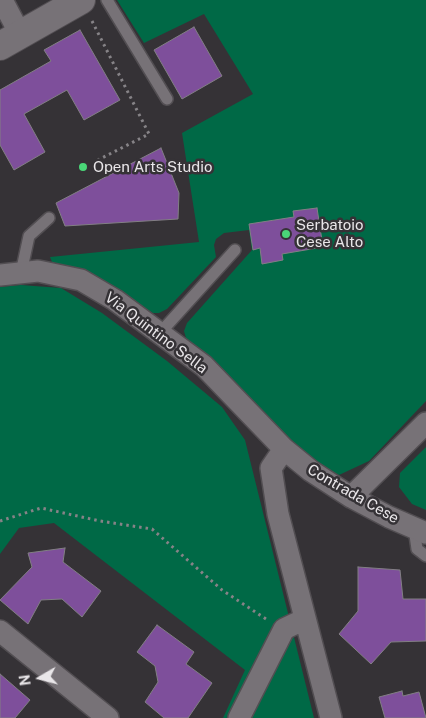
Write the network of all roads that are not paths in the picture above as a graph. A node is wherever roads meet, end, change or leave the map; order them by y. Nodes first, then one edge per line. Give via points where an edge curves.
1 (2, 0) edge
2 (107, 0) edge
3 (85, 8) edge
4 (10, 40) edge
5 (167, 99) dead end
6 (49, 218) dead end
7 (234, 250) dead end
8 (21, 273) junction
9 (0, 276) edge
10 (160, 333) junction
11 (426, 423) edge
12 (284, 449) junction
13 (351, 497) junction
14 (420, 530) edge
15 (426, 556) edge
16 (305, 619) junction
17 (0, 631) edge
18 (108, 718) edge
19 (239, 718) edge
20 (331, 718) edge

1 - 4 street
2 - 5 lane
3 - 4 street
6 - 8 lane via 29,236
7 - 10 lane
8 - 9 street, Via Quintino Sella
8 - 10 street, Via Quintino Sella via 38,271 81,280
10 - 12 street, Via Quintino Sella via 204,366
11 - 13 street
12 - 13 street, Contrada Cese
12 - 16 street via 271,468 278,514
13 - 14 street, Contrada Cese
14 - 15 lane via 417,549
16 - 19 street via 284,629
16 - 20 street
17 - 18 street

